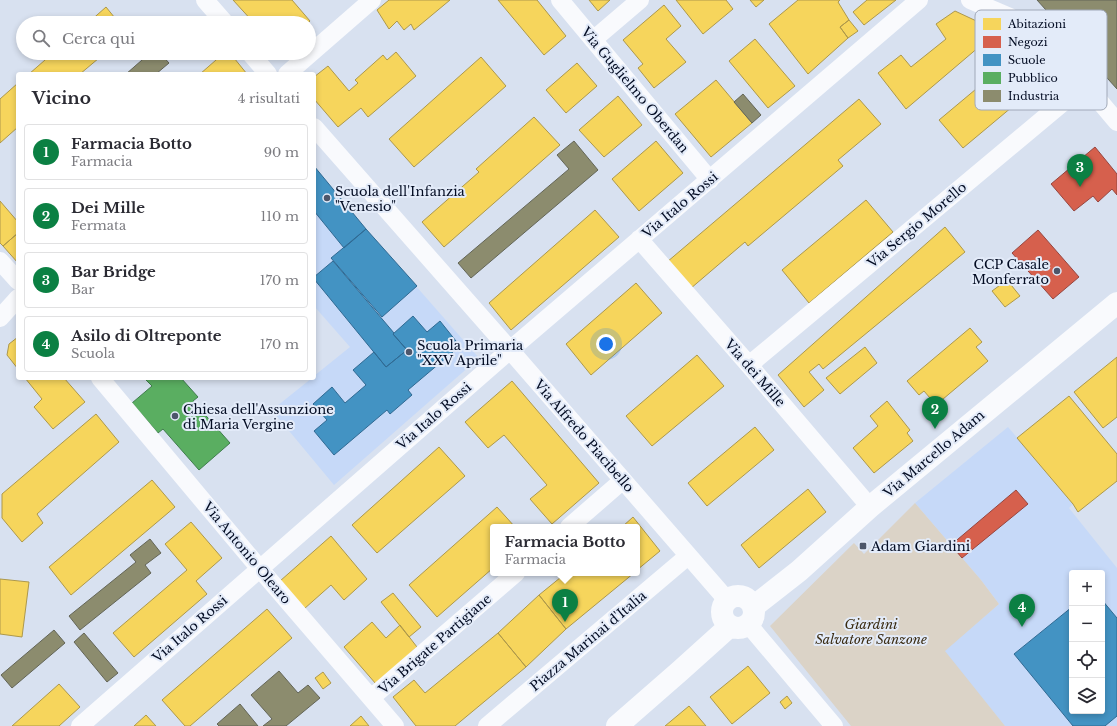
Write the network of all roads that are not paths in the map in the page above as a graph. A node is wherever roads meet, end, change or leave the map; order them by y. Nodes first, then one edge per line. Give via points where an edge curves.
1 (205, 0) edge
2 (372, 0) edge
3 (560, 0) edge
4 (640, 0) edge
5 (919, 0) edge
6 (970, 0) edge
7 (992, 10) edge
8 (219, 16) edge
9 (593, 40) junction
10 (316, 49) edge
11 (256, 60) edge
12 (304, 60) edge
13 (266, 72) edge
14 (290, 72) edge
15 (1054, 110) edge
16 (1107, 110) edge
17 (1117, 122) edge
18 (316, 129) edge
19 (710, 180) junction
20 (640, 239) junction
21 (0, 261) edge
22 (16, 279) edge
23 (16, 300) edge
24 (1117, 303) edge
25 (0, 318) edge
26 (510, 350) junction
27 (749, 366) junction
28 (102, 380) edge
29 (622, 481) junction
30 (870, 508) junction
31 (572, 524) edge
32 (688, 556) junction
33 (260, 569) junction
34 (513, 576) edge
35 (727, 600) joint
36 (744, 619) junction
37 (371, 698) junction
38 (80, 726) edge
39 (395, 726) edge
40 (487, 726) edge
41 (617, 726) edge
42 (834, 726) edge

1 - 8 street
2 - 10 street
3 - 9 street, Via Guglielmo Oberdan
4 - 9 street
5 - 19 street, Via Italo Rossi
6 - 7 street
9 - 19 street, Via Guglielmo Oberdan
11 - 13 street
12 - 14 street
15 - 27 street, Via Sergio Morello
16 - 17 street
18 - 26 street, Via Alfredo Piacibello
19 - 20 street, Via Italo Rossi
20 - 26 street, Via Italo Rossi
20 - 27 street, Via dei Mille
21 - 22 street
23 - 25 street
24 - 30 main road, Via Marcello Adam
26 - 29 street, Via Alfredo Piacibello
26 - 33 street, Via Italo Rossi
27 - 30 street, Via dei Mille
28 - 33 street, Via Antonio Olearo
29 - 31 street
29 - 32 street, Via Alfredo Piacibello
30 - 36 main road, Via Marcello Adam
32 - 35 street, Via Alfredo Piacibello
32 - 40 street, Piazza Marinai d'Italia
33 - 37 street, Via Antonio Olearo
33 - 38 street, Via Italo Rossi
34 - 37 street, Via Brigate Partigiane
35 - 36 main road via 731,597 742,597 750,603
36 - 41 main road, Via Marcello Adam
36 - 42 street
37 - 39 street, Via Antonio Olearo

